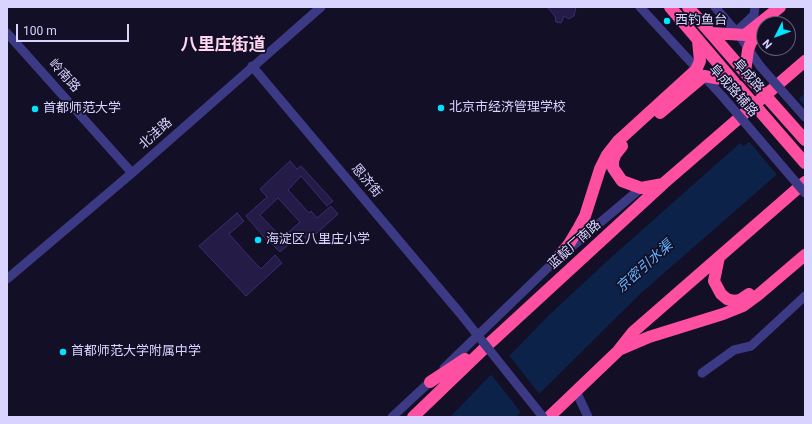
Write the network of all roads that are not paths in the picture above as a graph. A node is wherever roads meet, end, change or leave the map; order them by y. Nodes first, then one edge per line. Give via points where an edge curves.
1 (321, 7) edge
2 (640, 7) edge
3 (670, 7) edge
4 (688, 7) edge
5 (715, 7) edge
6 (758, 7) edge
7 (780, 7) edge
8 (787, 7) edge
9 (777, 16) edge
10 (7, 33) edge
11 (712, 34) junction
12 (739, 35) junction
13 (756, 35) edge
14 (698, 41) junction
15 (748, 50) junction
16 (805, 61) edge
17 (252, 66) junction
18 (700, 73) junction
19 (746, 74) junction
20 (736, 83) junction
21 (805, 117) edge
22 (805, 140) edge
23 (805, 164) edge
24 (132, 173) junction
25 (805, 182) edge
26 (664, 184) junction
27 (641, 188) junction
28 (805, 193) edge
29 (805, 246) edge
30 (805, 255) edge
31 (719, 256) junction
32 (554, 262) junction
33 (7, 279) edge
34 (805, 296) edge
35 (491, 342) junction
36 (618, 351) junction
37 (702, 374) dead end
38 (430, 382) junction
39 (576, 391) junction
40 (553, 414) edge
41 (392, 417) edge
42 (413, 417) edge
43 (543, 417) edge
44 (588, 417) edge

1 - 17 street, 北洼路
2 - 18 street, 阜成路辅路
3 - 14 highway, 阜成路
4 - 11 highway, 阜成路
5 - 12 street
6 - 12 street via 754,15 739,29
7 - 12 highway via 750,33
8 - 9 highway
10 - 24 street, 岭南路
11 - 12 highway
11 - 19 highway, 阜成路
12 - 15 street
13 - 15 highway
14 - 18 highway
14 - 20 highway, 阜成路
15 - 19 highway
15 - 21 street, bridge
16 - 26 highway, 蓝靛厂南路
17 - 24 street, 北洼路
17 - 43 street, 恩济街, bridge via 459,312
18 - 20 highway
18 - 27 highway via 622,145 615,155 613,168 617,175 630,186
18 - 28 street, 阜成路辅路, bridge
18 - 32 highway via 611,149 600,169 585,216 569,244
19 - 22 highway, 阜成路, bridge
20 - 23 highway, 阜成路, bridge
24 - 33 street, 北洼路
25 - 31 highway
26 - 27 highway
26 - 35 highway, 蓝靛厂南路
27 - 32 street, 蓝靛厂南路
29 - 31 highway via 740,300 727,299 716,287 714,281
30 - 36 highway via 743,306 649,337
31 - 36 highway via 633,332
32 - 38 street, 蓝靛厂南路
34 - 37 street via 750,346 734,350
35 - 38 highway
35 - 42 highway, 蓝靛厂南路
36 - 39 highway
38 - 41 street, 蓝靛厂南路
39 - 40 highway
39 - 44 street

